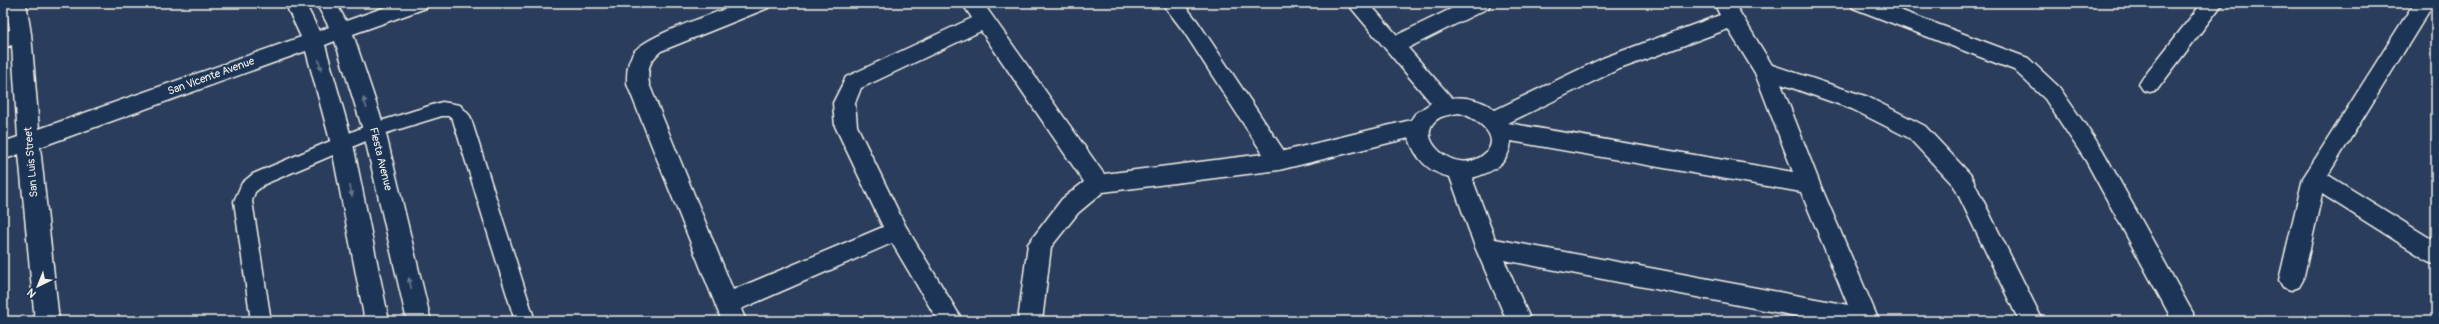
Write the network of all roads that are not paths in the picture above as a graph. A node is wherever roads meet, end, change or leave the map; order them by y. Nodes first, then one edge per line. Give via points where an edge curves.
1 (16, 3) edge
2 (295, 3) edge
3 (326, 3) edge
4 (417, 3) edge
5 (761, 3) edge
6 (972, 3) edge
7 (1172, 3) edge
8 (1358, 3) edge
9 (1481, 3) edge
10 (1860, 3) edge
11 (2213, 3) edge
12 (2424, 3) edge
13 (1728, 11) edge
14 (983, 21) junction
15 (342, 32) junction
16 (12, 37) edge
17 (313, 40) junction
18 (1393, 46) junction
19 (1765, 71) junction
20 (2150, 84) dead end
21 (1446, 106) junction
22 (1418, 126) junction
23 (1496, 126) junction
24 (374, 130) junction
25 (29, 142) junction
26 (342, 144) junction
27 (3, 150) edge
28 (1280, 162) junction
29 (1458, 170) junction
30 (2314, 178) junction
31 (1098, 184) junction
32 (1809, 184) junction
33 (897, 231) junction
34 (1487, 247) junction
35 (2436, 254) edge
36 (2291, 280) dead end
37 (730, 312) edge
38 (1866, 320) edge
39 (47, 321) edge
40 (261, 321) edge
41 (377, 321) edge
42 (420, 321) edge
43 (525, 321) edge
44 (951, 321) edge
45 (1030, 321) edge
46 (1519, 321) edge
47 (2031, 321) edge
48 (2181, 321) edge

1 - 16 street, San Luis Street
2 - 17 street
3 - 15 street, Fiesta Avenue
4 - 15 street, San Vicente Avenue
5 - 37 street via 654,46 642,56 636,68 638,84
6 - 14 street
7 - 28 street via 1191,27
8 - 18 street
9 - 18 street
10 - 48 street via 2021,64 2052,93 2094,155 2181,312
11 - 20 street
12 - 30 street
13 - 19 street
13 - 23 street via 1610,64
14 - 31 street
14 - 33 street via 853,83 846,94 846,126
15 - 17 street, San Vicente Avenue
24 -> 15 street, Fiesta Avenue
16 - 25 street, San Luis Street
17 - 25 street, San Vicente Avenue
17 -> 26 street
18 - 21 street
19 - 32 street
19 - 47 street via 1860,103 1917,132 1962,180
21 - 22 street via 1433,110
21 - 23 street via 1472,108 1484,113
22 - 28 street
22 - 29 street via 1420,143 1431,159
23 - 29 street via 1500,146 1492,160 1483,166
23 - 32 street
24 - 26 lane
42 -> 24 street, Fiesta Avenue
24 - 43 lane via 442,109 454,110 461,116
25 - 27 street, San Vicente Avenue
25 - 39 street, San Luis Street
26 - 40 lane via 259,179 248,188 243,201
26 -> 41 street
28 - 31 street
29 - 34 street
30 - 35 street
30 - 36 street
31 - 45 street via 1070,206 1040,244
32 - 38 street
33 - 37 street
33 - 44 street
34 - 38 street
34 - 46 street

